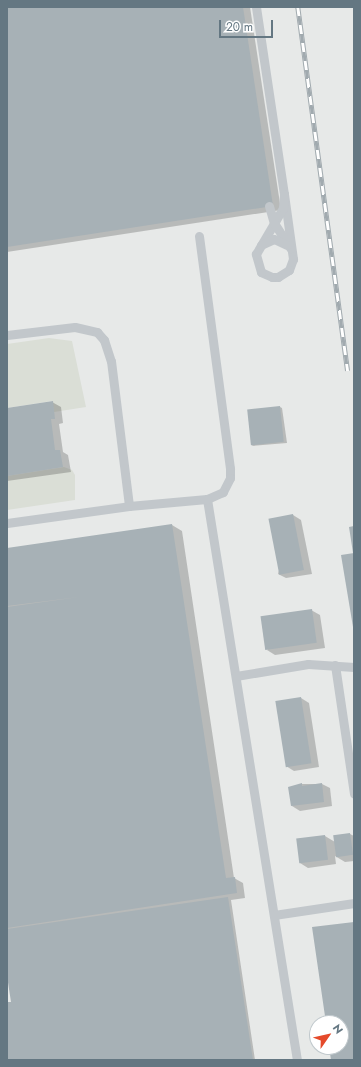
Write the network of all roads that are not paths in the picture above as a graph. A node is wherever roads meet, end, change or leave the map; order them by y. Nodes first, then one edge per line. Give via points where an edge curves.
1 (256, 7) edge
2 (284, 194) junction
3 (269, 206) dead end
4 (274, 223) junction
5 (199, 236) dead end
6 (258, 248) junction
7 (291, 250) junction
8 (7, 335) edge
9 (207, 499) junction
10 (129, 506) junction
11 (7, 523) edge
12 (335, 665) junction
13 (354, 667) edge
14 (236, 676) junction
15 (354, 794) edge
16 (354, 903) edge
17 (274, 914) junction
18 (298, 1060) edge

1 - 2 lane
2 - 4 lane via 283,208
2 - 7 lane
3 - 4 lane
4 - 6 lane
4 - 7 lane
5 - 9 lane via 230,469 230,478 223,492
6 - 7 lane via 262,243 274,239 285,243
6 - 7 lane via 257,266 261,272 272,277 284,275 289,270 292,265
8 - 10 lane via 75,327 97,332 104,340 111,361
9 - 10 lane
9 - 14 lane
10 - 11 lane
12 - 13 lane
12 - 14 lane via 308,664
12 - 15 lane
14 - 17 lane
16 - 17 lane
17 - 18 lane

